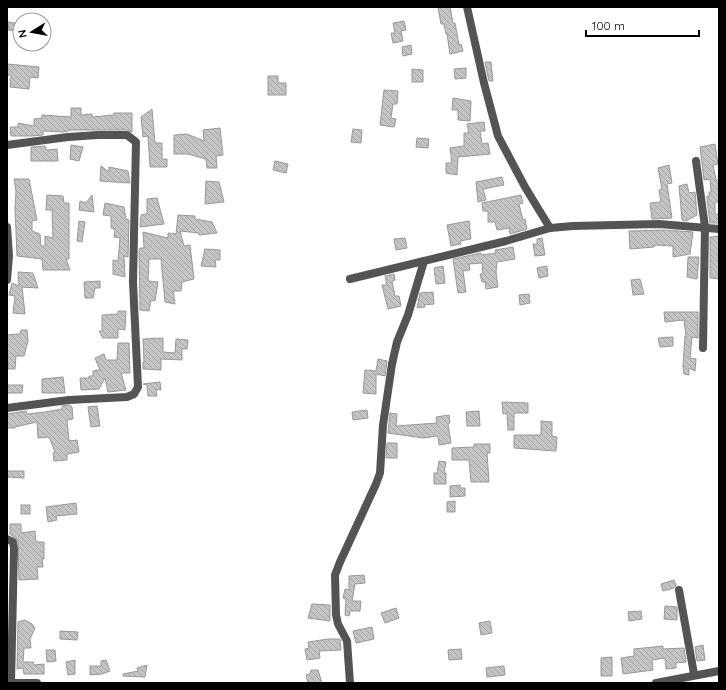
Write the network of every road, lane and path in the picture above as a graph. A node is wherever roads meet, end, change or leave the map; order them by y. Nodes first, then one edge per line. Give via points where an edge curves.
1 (467, 7) edge
2 (7, 146) edge
3 (696, 161) dead end
4 (7, 227) edge
5 (705, 227) junction
6 (550, 228) junction
7 (719, 229) edge
8 (424, 261) junction
9 (350, 279) dead end
10 (7, 280) edge
11 (703, 348) dead end
12 (7, 408) edge
13 (7, 539) edge
14 (679, 590) dead end
15 (719, 671) edge
16 (694, 674) junction
17 (9, 683) edge
18 (37, 683) edge
19 (350, 683) edge
20 (656, 683) edge

1 - 6 street via 498,136
2 - 12 street via 98,135 127,135 136,142 133,282 138,387 134,394 127,396
3 - 5 street
4 - 10 street
5 - 6 street via 659,224
5 - 7 street
5 - 11 street
6 - 8 street
8 - 9 street
8 - 19 street via 392,364 383,425 380,473 335,575 336,615 347,641
13 - 17 street via 13,542 14,549
14 - 16 street
15 - 16 street
16 - 20 street
17 - 18 street

